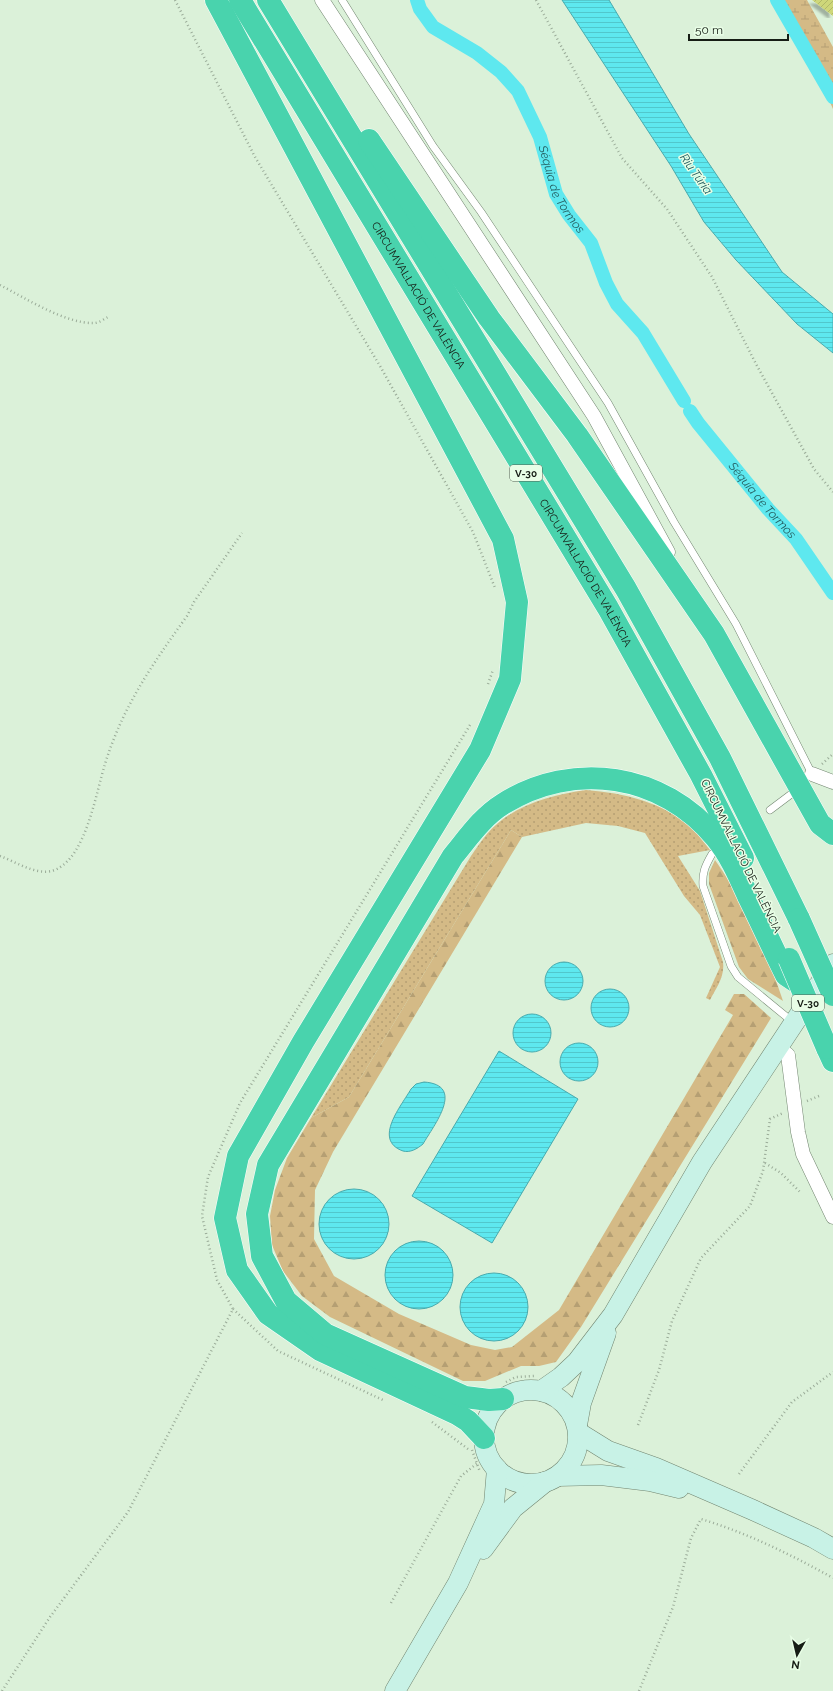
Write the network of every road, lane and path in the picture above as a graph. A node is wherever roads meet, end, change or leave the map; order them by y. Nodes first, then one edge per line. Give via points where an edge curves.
1 (175, 0) edge
2 (216, 0) edge
3 (240, 0) edge
4 (322, 0) edge
5 (342, 0) edge
6 (536, 0) edge
7 (269, 1) edge
8 (0, 285) edge
9 (108, 317) dead end
10 (439, 471) dead end
11 (833, 492) edge
12 (242, 533) dead end
13 (714, 634) junction
14 (806, 780) junction
15 (833, 782) edge
16 (770, 810) dead end
17 (833, 834) edge
18 (712, 854) dead end
19 (0, 856) edge
20 (785, 960) junction
21 (833, 964) edge
22 (833, 994) edge
23 (794, 1023) junction
24 (778, 1047) junction
25 (830, 1055) edge
26 (795, 1107) junction
27 (764, 1163) junction
28 (800, 1192) dead end
29 (833, 1217) edge
30 (613, 1314) junction
31 (833, 1372) edge
32 (538, 1383) junction
33 (503, 1391) junction
34 (638, 1424) dead end
35 (578, 1429) junction
36 (483, 1458) junction
37 (739, 1474) dead end
38 (551, 1479) junction
39 (722, 1497) junction
40 (833, 1549) edge
41 (833, 1578) edge
42 (458, 1583) junction
43 (391, 1602) dead end
44 (395, 1691) edge
45 (638, 1691) edge

1 - 10 path via 255,157 380,366
2 - 36 highway via 503,539 518,602 510,679 480,750 302,1042 238,1156 225,1218 237,1270 268,1314 320,1350 468,1421
3 - 20 highway, CIRCUMVAL·LACIÓ DE VALÈNCIA / V-30 via 608,608 745,860
4 - 13 street via 594,416
5 - 14 lane via 433,146 481,212 608,403 674,522 736,624
6 - 11 path via 622,158 666,209 712,277 803,450 814,469
7 - 13 highway via 334,88 489,318 576,435
7 - 22 highway, V-30, bridge via 626,589 720,758
8 - 9 path via 52,312 79,321 95,323
12 - 19 path via 132,698 104,765 94,808 81,841 66,864 56,870 43,872
13 - 14 highway
14 - 15 street
14 - 16 lane
14 - 17 highway via 820,824
18 - 23 lane via 704,866 703,886 731,966 738,977
20 - 25 highway, CIRCUMVAL·LACIÓ DE VALÈNCIA / V-30, bridge via 801,985
20 - 33 highway via 716,838 688,810 655,790 617,780 579,777 535,787 502,804 485,819 453,856 268,1165 257,1214 262,1256 286,1301 326,1334 465,1397 489,1400
21 - 23 main road
23 - 24 main road
24 - 26 street via 788,1055
24 - 30 main road via 702,1162
26 - 27 path via 770,1119
26 - 29 street via 803,1154
27 - 28 path
27 - 34 path via 750,1206 702,1258 672,1321 659,1370
30 - 32 main road via 577,1362 561,1377
30 - 35 main road via 581,1403
31 - 37 path via 792,1402
32 - 33 main road via 528,1390
32 - 33 path via 516,1377
32 - 35 main road via 564,1402 572,1413
33 - 36 main road via 490,1413
35 - 38 main road via 579,1442 572,1461
35 - 39 main road via 608,1451 656,1468
36 - 38 main road via 507,1477 519,1482 532,1484
36 - 42 main road via 494,1504
36 - 43 path via 461,1476
38 - 39 main road via 600,1475 650,1481
38 - 42 main road via 512,1508
39 - 40 main road
41 - 45 path via 795,1557 735,1530 701,1519 691,1538 673,1607
42 - 44 main road

